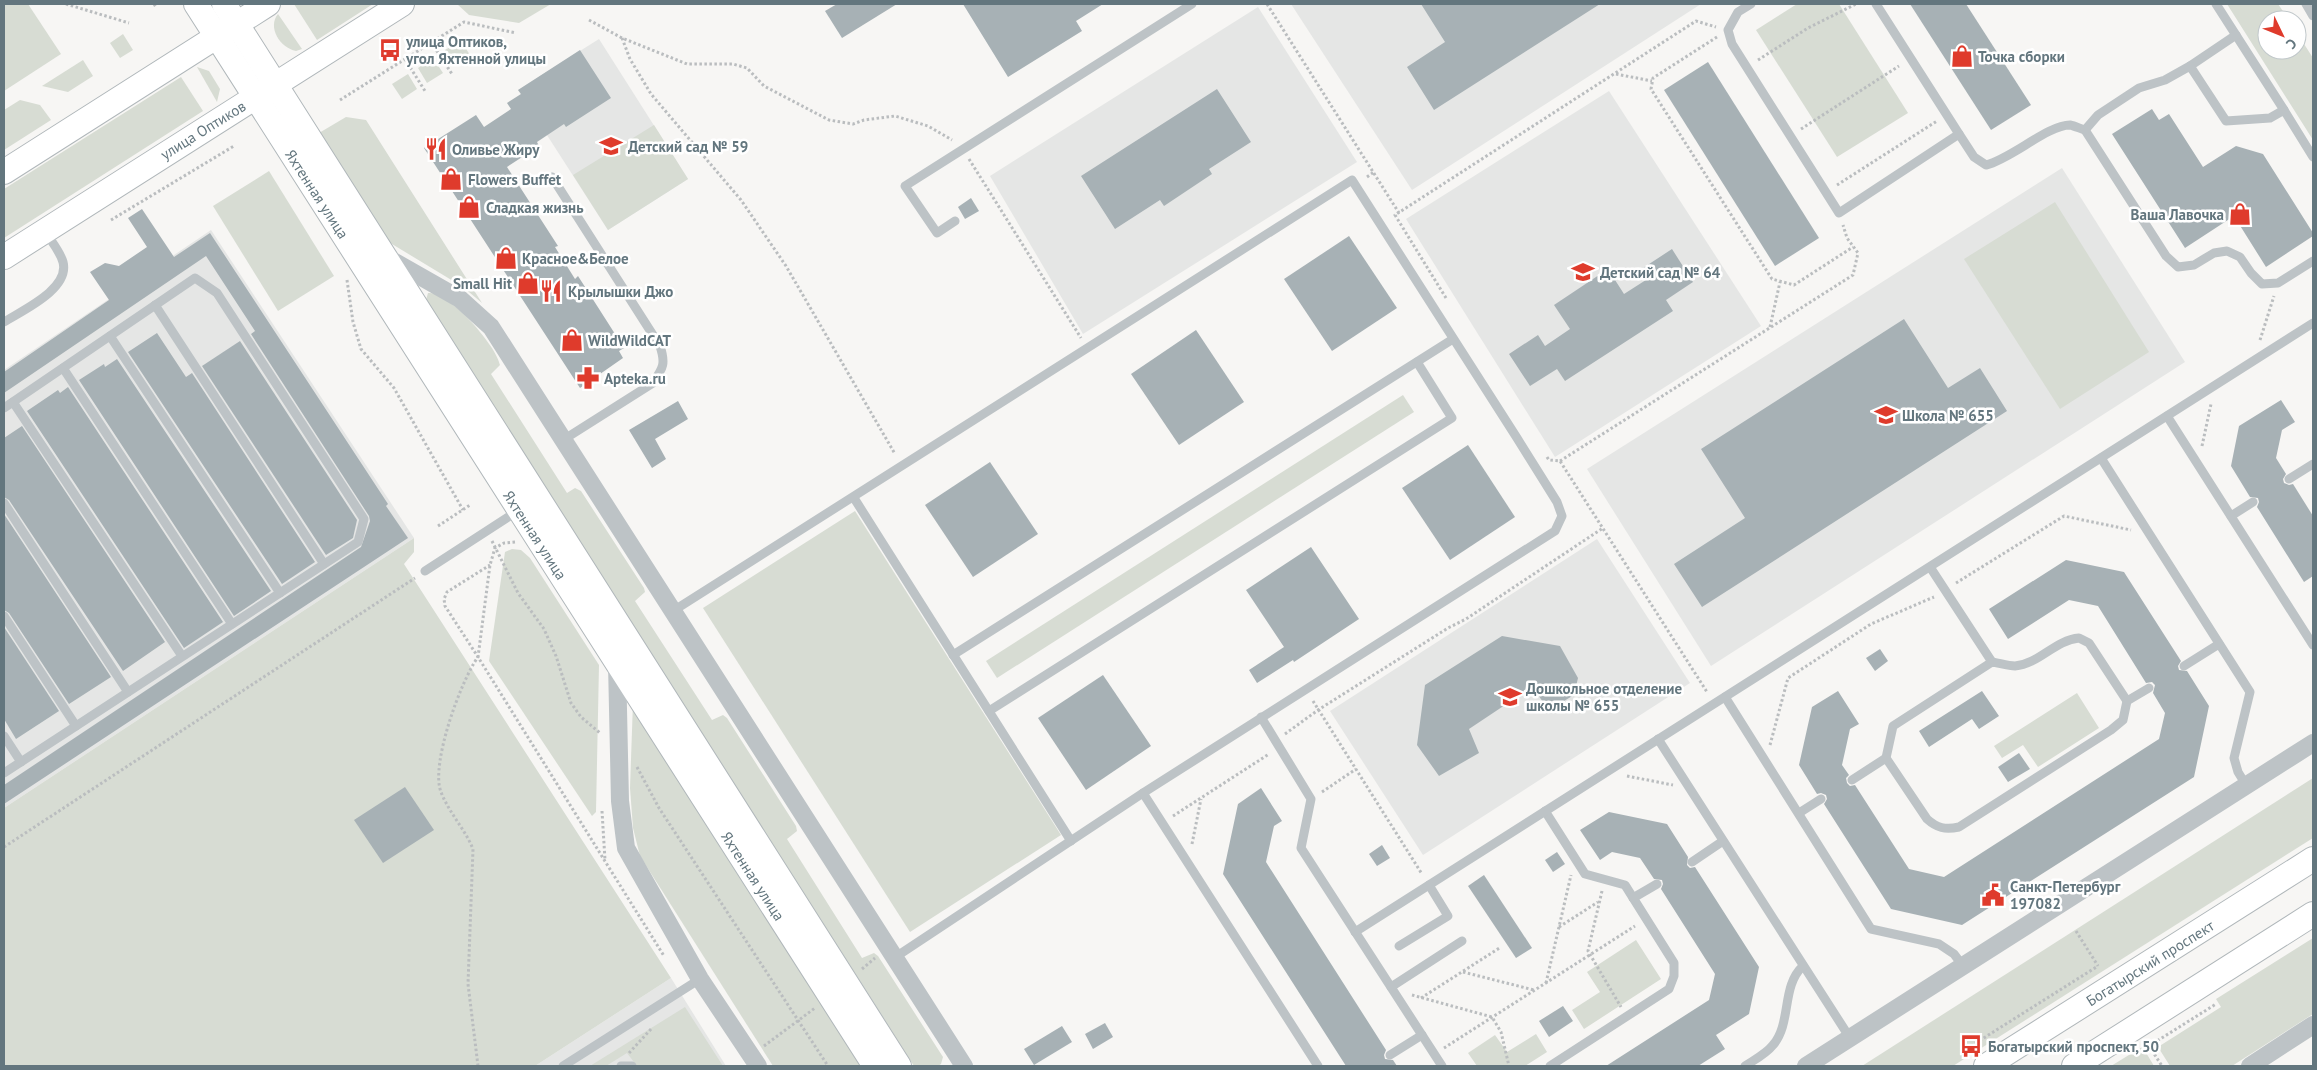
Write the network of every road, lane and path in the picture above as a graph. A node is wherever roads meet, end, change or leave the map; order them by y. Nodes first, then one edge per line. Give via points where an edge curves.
1 (66, 4) edge
2 (196, 4) edge
3 (224, 4) edge
4 (268, 4) edge
5 (402, 4) edge
6 (1192, 4) edge
7 (1267, 4) edge
8 (1751, 4) edge
9 (1856, 4) edge
10 (1876, 4) edge
11 (2216, 4) edge
12 (2306, 4) edge
13 (2313, 16) edge
14 (589, 20) dead end
15 (130, 23) dead end
16 (237, 24) junction
17 (1728, 30) junction
18 (516, 33) dead end
19 (2236, 35) junction
20 (217, 37) junction
21 (622, 38) junction
22 (432, 42) junction
23 (405, 59) junction
24 (1911, 59) junction
25 (2190, 66) junction
26 (1747, 68) junction
27 (452, 74) dead end
28 (1615, 74) junction
29 (1652, 82) junction
30 (276, 84) junction
31 (426, 91) dead end
32 (255, 97) junction
33 (340, 100) dead end
34 (2284, 110) junction
35 (1946, 116) junction
36 (2085, 130) junction
37 (1959, 134) junction
38 (1790, 136) junction
39 (234, 146) dead end
40 (964, 148) junction
41 (2313, 157) edge
42 (4, 172) edge
43 (552, 177) dead end
44 (1826, 192) junction
45 (1399, 213) junction
46 (1839, 213) junction
47 (111, 220) dead end
48 (956, 221) dead end
49 (45, 231) junction
50 (1853, 247) junction
51 (384, 256) junction
52 (4, 257) edge
53 (2313, 261) edge
54 (347, 276) dead end
55 (1780, 282) junction
56 (2278, 283) junction
57 (155, 305) junction
58 (1451, 306) dead end
59 (4, 322) edge
60 (2313, 323) edge
61 (1770, 328) junction
62 (110, 336) junction
63 (1453, 339) junction
64 (1088, 348) junction
65 (1417, 362) junction
66 (2253, 362) junction
67 (63, 368) junction
68 (2215, 386) junction
69 (13, 402) junction
70 (4, 408) edge
71 (2166, 416) junction
72 (564, 440) junction
73 (1544, 452) dead end
74 (2101, 458) junction
75 (1560, 461) junction
76 (2313, 464) edge
77 (2198, 465) junction
78 (903, 467) junction
79 (2289, 479) dead end
80 (854, 498) junction
81 (4, 502) edge
82 (2253, 502) dead end
83 (470, 506) dead end
84 (463, 510) junction
85 (519, 510) junction
86 (2231, 516) junction
87 (438, 526) dead end
88 (1603, 528) junction
89 (2149, 534) junction
90 (520, 544) dead end
91 (495, 548) junction
92 (324, 564) junction
93 (490, 565) junction
94 (1930, 567) junction
95 (425, 571) joint
96 (1945, 590) junction
97 (280, 593) junction
98 (673, 611) junction
99 (4, 616) edge
100 (232, 624) junction
101 (2312, 642) edge
102 (2219, 644) junction
103 (953, 655) junction
104 (182, 656) junction
105 (478, 657) junction
106 (1992, 662) junction
107 (617, 663) junction
108 (2184, 666) dead end
109 (2149, 688) dead end
110 (1305, 689) junction
111 (128, 692) junction
112 (1725, 697) junction
113 (2127, 701) junction
114 (1714, 703) junction
115 (1318, 710) junction
116 (989, 711) junction
117 (1261, 717) junction
118 (602, 725) dead end
119 (76, 726) junction
120 (4, 736) edge
121 (1283, 736) dead end
122 (1658, 740) junction
123 (2313, 743) edge
124 (618, 748) junction
125 (1268, 755) dead end
126 (1886, 758) junction
127 (1766, 761) junction
128 (21, 762) junction
129 (1356, 769) junction
130 (1607, 772) junction
131 (4, 773) edge
132 (1852, 780) dead end
133 (2246, 785) junction
134 (1690, 789) junction
135 (1143, 793) junction
136 (1201, 798) junction
137 (1311, 799) junction
138 (1821, 799) dead end
139 (602, 808) dead end
140 (1545, 811) junction
141 (1799, 814) junction
142 (1162, 823) junction
143 (1071, 841) junction
144 (1723, 841) junction
145 (4, 847) edge
146 (1575, 858) junction
147 (2313, 859) edge
148 (604, 860) junction
149 (1692, 862) dead end
150 (1188, 863) junction
151 (1604, 881) junction
152 (1657, 884) dead end
153 (1429, 885) junction
154 (1633, 898) junction
155 (1599, 901) junction
156 (2313, 914) edge
157 (1646, 920) junction
158 (1559, 927) junction
159 (2076, 931) dead end
160 (1355, 932) junction
161 (1462, 941) dead end
162 (1399, 946) dead end
163 (1501, 947) dead end
164 (1590, 955) junction
165 (665, 957) dead end
166 (894, 958) junction
167 (1803, 966) junction
168 (1963, 966) junction
169 (2098, 966) junction
170 (2101, 971) dead end
171 (1462, 972) junction
172 (700, 979) junction
173 (1546, 983) junction
174 (1391, 987) junction
175 (1534, 990) junction
176 (1421, 998) junction
177 (2216, 1004) dead end
178 (1627, 1016) junction
179 (1492, 1017) junction
180 (2313, 1025) edge
181 (1422, 1035) junction
182 (1850, 1038) junction
183 (1971, 1046) dead end
184 (1434, 1054) junction
185 (1390, 1055) dead end
186 (478, 1066) edge
187 (562, 1066) edge
188 (621, 1066) edge
189 (632, 1066) edge
190 (758, 1066) edge
191 (828, 1066) edge
192 (875, 1066) edge
193 (899, 1066) edge
194 (964, 1066) edge
195 (1318, 1066) edge
196 (1442, 1066) edge
197 (1508, 1066) edge
198 (1550, 1066) edge
199 (1745, 1066) edge
200 (1806, 1066) edge
201 (1986, 1066) edge
202 (2074, 1066) edge
203 (2162, 1066) edge
204 (2250, 1066) edge

1 - 15 path
2 - 20 street, Яхтенная улица
3 - 16 street, Яхтенная улица
4 - 16 street
5 - 30 street, улица Оптиков
6 - 40 lane
7 - 45 path
8 - 17 lane via 1738,12
9 - 26 path via 1808,28
10 - 24 lane
11 - 19 lane
12 - 13 lane
14 - 21 path
16 - 20 street
16 - 30 street, Яхтенная улица
17 - 26 lane via 1732,44
17 - 28 path via 1696,21
17 - 29 path via 1653,78
18 - 22 path via 464,22
19 - 25 lane
19 - 34 lane
20 - 32 street, Яхтенная улица
20 - 42 street
21 - 40 path via 687,64 733,64 747,68 764,86 829,120 853,124 895,116 928,126
21 - 78 path via 630,59 651,94 741,200 786,266
22 - 23 path
22 - 27 path
23 - 31 path
23 - 33 path
24 - 35 lane
24 - 38 path
25 - 34 lane via 2226,121 2270,118
25 - 36 lane via 2165,80 2139,88 2098,115
26 - 38 lane
28 - 29 path
28 - 45 path
29 - 55 path via 1651,89 1772,279
30 - 32 street, улица Оптиков
30 - 51 street, Яхтенная улица
32 - 49 street, улица Оптиков
32 - 85 street, Яхтенная улица
34 - 41 lane
35 - 37 lane
35 - 44 path
36 - 37 lane via 2070,126 2054,130 1999,162 1986,165 1974,156
36 - 56 lane via 2166,256 2178,267 2194,265 2214,253 2227,251 2240,257 2262,284
37 - 46 lane
38 - 44 lane
39 - 47 path
40 - 48 lane via 905,186 937,233
40 - 64 path
43 - 72 lane via 660,346 664,359 653,383
44 - 46 lane
45 - 58 path via 1395,216
46 - 50 path
49 - 52 street, улица Оптиков
49 - 59 lane via 63,260 61,282
50 - 55 path via 1794,285
50 - 61 path via 1858,253 1853,275
51 - 72 street via 460,299 491,327
51 - 193 street, Яхтенная улица
53 - 56 lane
54 - 84 path via 352,322 362,349 394,388
55 - 61 path
56 - 66 path
57 - 62 lane
57 - 92 lane
57 - 92 lane via 195,278 217,293 364,519 358,542
60 - 66 lane
61 - 75 path
62 - 67 lane
62 - 97 lane
63 - 64 lane via 1352,180
63 - 65 lane
63 - 110 lane via 1557,502 1562,516 1555,531
64 - 78 lane
65 - 103 lane
65 - 116 lane via 1452,418
66 - 68 lane
67 - 69 lane
67 - 100 lane
68 - 71 lane
68 - 77 path
69 - 70 lane
69 - 104 lane
71 - 74 lane
71 - 77 lane
72 - 98 street
73 - 75 path via 1549,460
74 - 89 lane
74 - 94 lane
75 - 88 path
76 - 79 lane
77 - 86 lane
78 - 80 lane
80 - 98 lane
80 - 103 lane
81 - 111 lane
82 - 86 lane
83 - 84 path
84 - 87 path
85 - 95 lane
85 - 107 street, Яхтенная улица
86 - 101 lane
88 - 114 path
88 - 115 path via 1466,619
89 - 96 path via 2064,516
89 - 102 lane
90 - 91 path via 504,543
91 - 93 path
91 - 118 path via 518,593 548,636 571,703 602,734
92 - 97 lane
93 - 105 path
93 - 105 path via 448,592 444,599 445,606
94 - 96 lane
94 - 112 lane
95 - 145 path
96 - 106 lane
96 - 127 path via 1925,603 1871,624 1788,678
97 - 100 lane
98 - 166 street
99 - 119 lane
100 - 104 lane
102 - 108 lane
102 - 133 lane via 2250,692 2234,758
103 - 116 lane
104 - 111 lane
105 - 148 path
105 - 186 path via 460,689 439,761 438,777 440,791 473,850 468,984
106 - 113 lane via 2016,666 2068,639 2079,638 2089,644
106 - 126 lane via 1893,726
107 - 124 street
107 - 192 street, Яхтенная улица
109 - 113 lane
110 - 115 path
110 - 117 lane
111 - 119 lane
112 - 114 lane
112 - 127 lane
113 - 126 lane via 2123,720 2111,730 1959,827 1936,826 1927,819
114 - 122 lane
115 - 121 path
115 - 129 path
116 - 143 lane
117 - 135 lane
117 - 137 lane
119 - 128 lane
120 - 128 lane
122 - 130 lane
122 - 134 lane
123 - 133 street
124 - 172 street via 622,830 626,848
124 - 191 path via 638,768 659,808
125 - 136 path
126 - 132 lane
127 - 141 lane
128 - 131 lane
129 - 137 path
129 - 153 path
130 - 134 path
130 - 140 lane
133 - 168 street
134 - 144 lane
135 - 142 lane
135 - 143 lane
136 - 142 path
136 - 150 path
137 - 160 lane via 1300,848
138 - 141 lane
139 - 148 path
140 - 146 lane
140 - 153 lane
141 - 168 lane via 1871,929 1940,944
142 - 150 lane
143 - 166 lane
144 - 149 lane
144 - 167 lane
146 - 151 lane via 1585,874
146 - 158 path
147 - 201 street, Богатырский проспект
148 - 165 path
150 - 195 lane
151 - 154 lane via 1625,886
151 - 155 path
152 - 154 lane
153 - 160 lane
153 - 162 lane via 1448,916
154 - 157 lane
155 - 158 path
155 - 164 path via 1588,951
156 - 202 street
157 - 164 path
157 - 178 lane via 1674,963 1674,976 1669,989
158 - 173 path
159 - 169 path
160 - 174 lane
161 - 174 lane
163 - 171 path
164 - 173 path
164 - 178 path
166 - 194 street
167 - 182 lane
167 - 199 lane via 1792,981 1780,1034 1773,1045
168 - 182 street
169 - 170 path
169 - 183 path
171 - 175 path
171 - 176 path
172 - 187 lane
172 - 190 street
173 - 175 path
174 - 176 path
174 - 181 lane
175 - 179 path
176 - 179 path
177 - 203 path via 2148,1045
178 - 198 lane
179 - 184 path
179 - 197 path via 1501,1032
180 - 204 street
181 - 184 lane
181 - 185 lane
182 - 200 street
184 - 196 lane
188 - 189 lane

